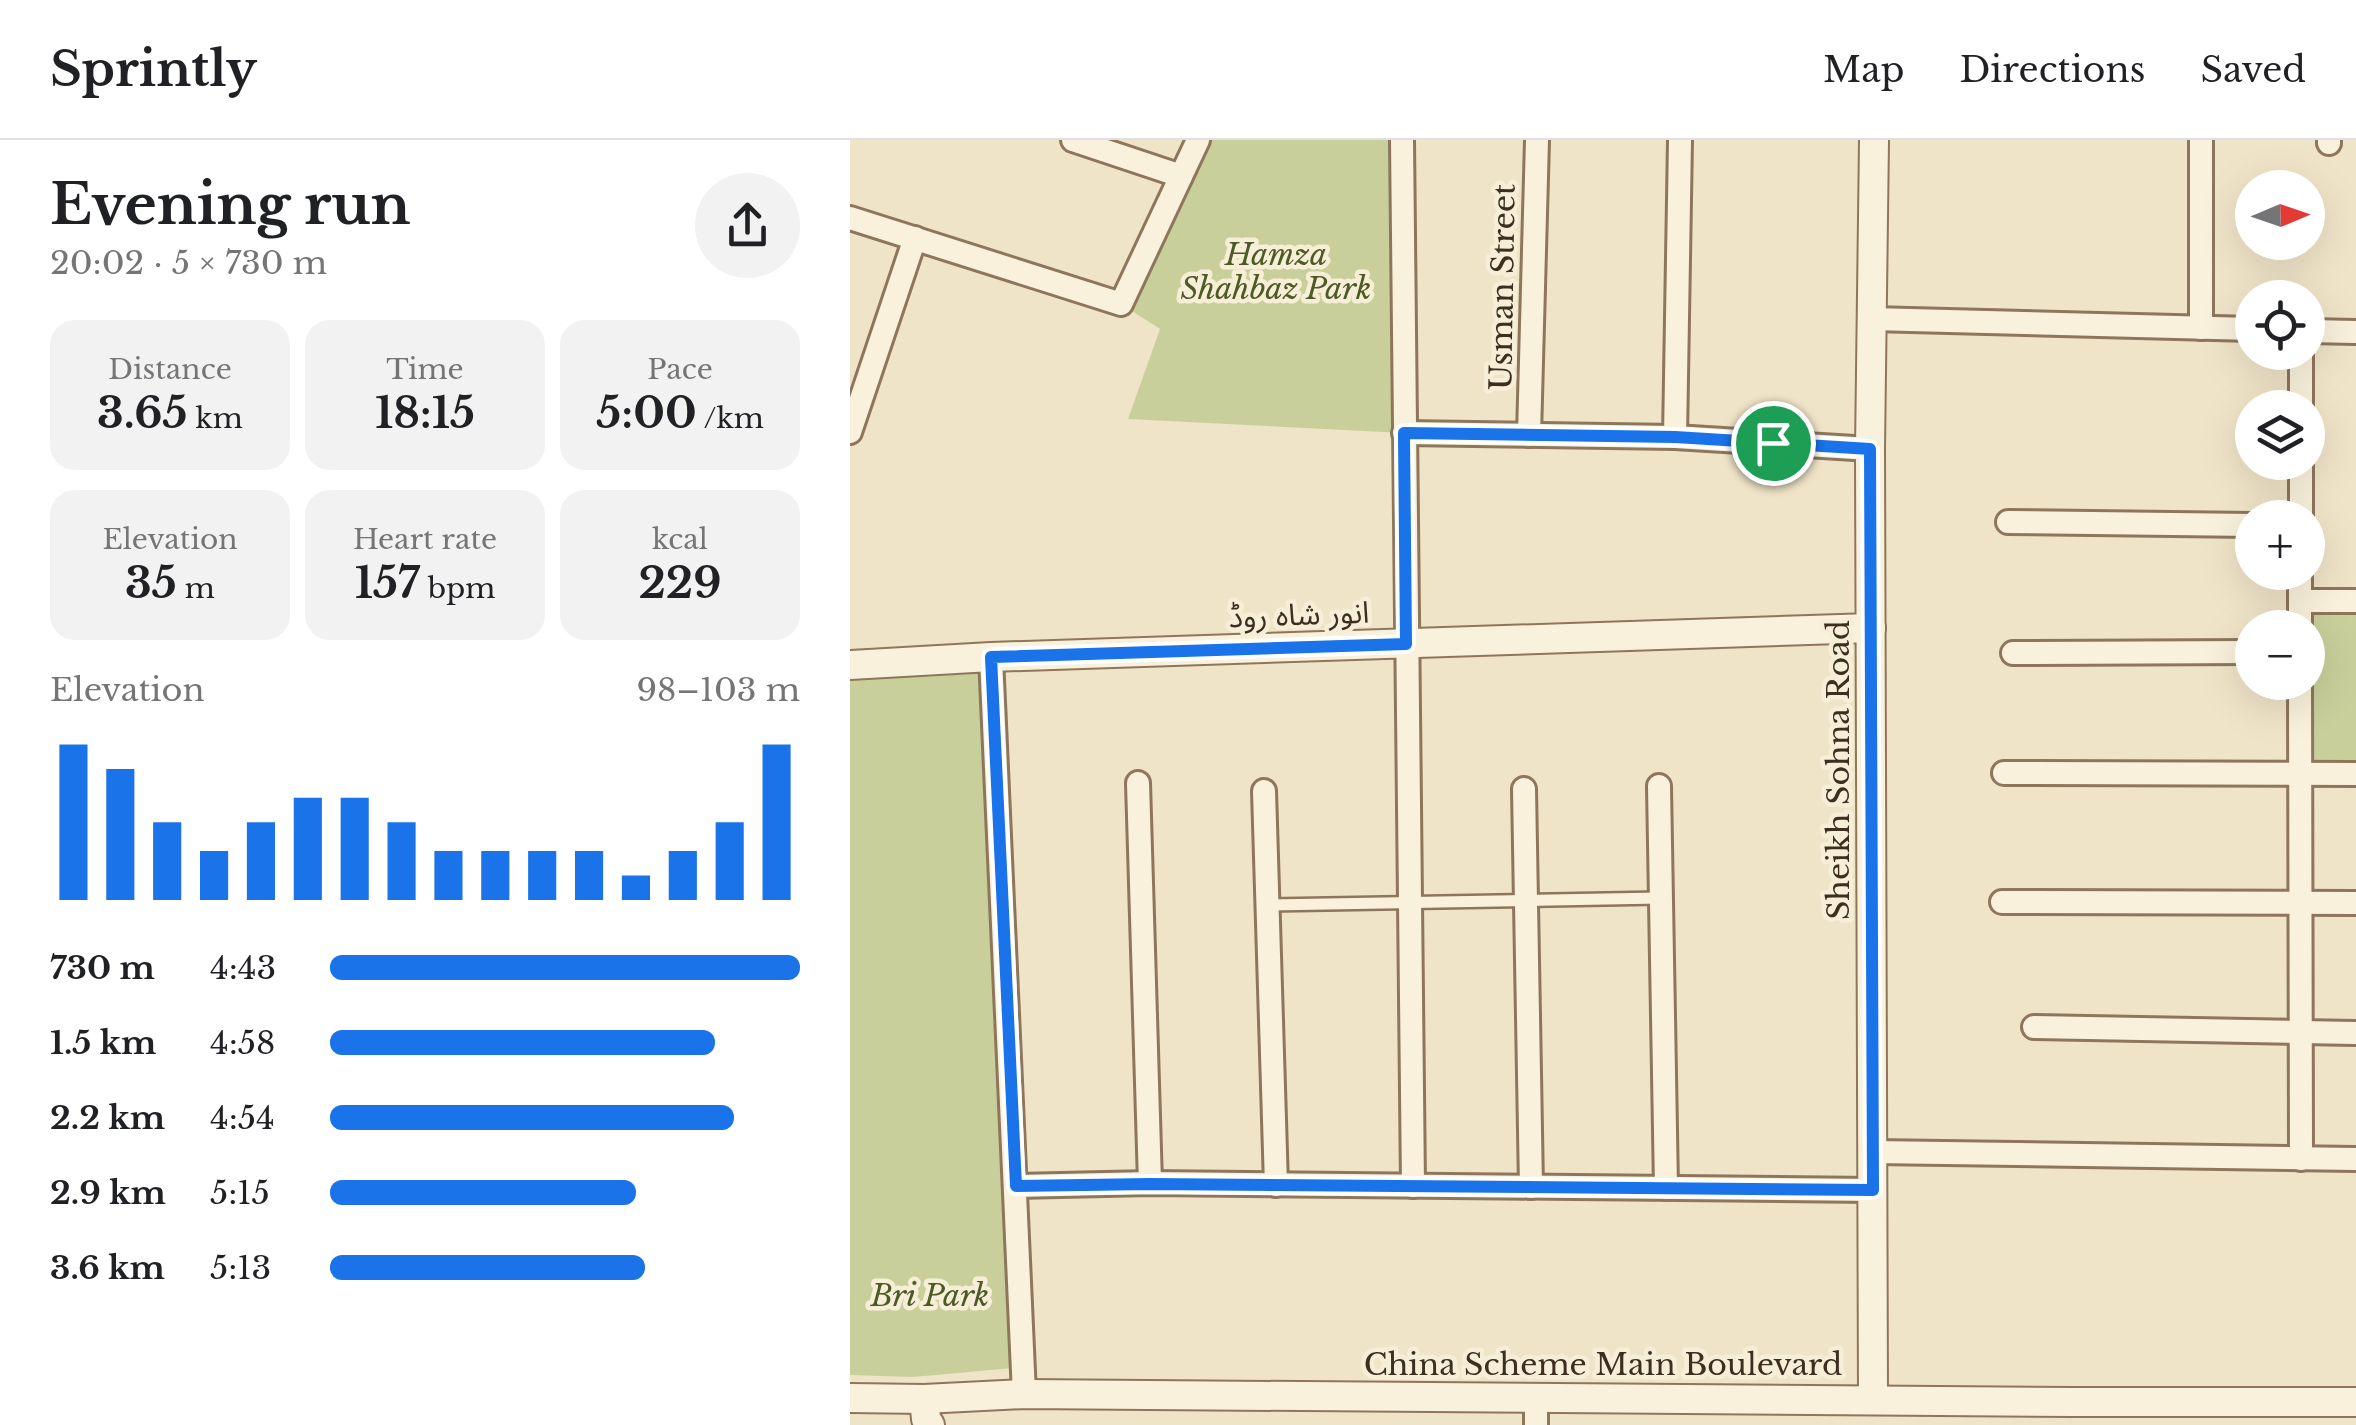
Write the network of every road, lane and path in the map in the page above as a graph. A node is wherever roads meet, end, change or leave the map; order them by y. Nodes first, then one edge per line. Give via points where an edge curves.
1 (1073, 140) edge
2 (1198, 140) edge
3 (1402, 140) edge
4 (1537, 140) edge
5 (1680, 140) edge
6 (1874, 140) edge
7 (2202, 140) edge
8 (1182, 176) junction
9 (850, 218) edge
10 (915, 238) junction
11 (1872, 318) junction
12 (2201, 328) junction
13 (2235, 329) edge
14 (2325, 331) edge
15 (2356, 332) edge
16 (850, 432) edge
17 (1404, 433) junction
18 (1529, 435) junction
19 (1675, 437) junction
20 (1870, 449) junction
21 (2008, 522) dead end
22 (2235, 526) edge
23 (2300, 590) edge
24 (2300, 601) junction
25 (2356, 601) edge
26 (2300, 610) edge
27 (1871, 628) junction
28 (1406, 644) junction
29 (2235, 652) edge
30 (2013, 654) dead end
31 (991, 657) junction
32 (850, 665) edge
33 (2300, 700) edge
34 (2004, 773) dead end
35 (2300, 773) junction
36 (2356, 774) edge
37 (1138, 783) dead end
38 (1658, 786) dead end
39 (1524, 789) dead end
40 (1264, 792) dead end
41 (1660, 898) junction
42 (1526, 901) junction
43 (2002, 902) dead end
44 (2300, 902) junction
45 (2356, 902) edge
46 (1409, 903) junction
47 (1268, 905) junction
48 (2034, 1027) dead end
49 (2356, 1032) edge
50 (2300, 1033) junction
51 (1872, 1152) junction
52 (2300, 1159) junction
53 (2356, 1160) edge
54 (1150, 1184) junction
55 (1276, 1185) junction
56 (1016, 1186) junction
57 (1413, 1186) junction
58 (1531, 1187) junction
59 (1666, 1188) junction
60 (1873, 1190) junction
61 (1024, 1394) junction
62 (850, 1398) edge
63 (1873, 1400) junction
64 (2356, 1402) edge
65 (1536, 1411) edge
66 (927, 1412) edge
67 (2074, 1414) edge

1 - 8 street
2 - 8 street
3 - 17 street
4 - 18 street, Usman Street
5 - 19 street
6 - 11 street, Sheikh Sohna Road
7 - 12 street
8 - 10 street via 1121,304
9 - 10 street
10 - 16 street
11 - 12 street
11 - 20 street, Sheikh Sohna Road
12 - 13 street
14 - 15 street
17 - 18 street
17 - 28 street
18 - 19 street
19 - 20 street
20 - 27 street, Sheikh Sohna Road
21 - 22 street
23 - 24 street
24 - 25 street
24 - 26 street
27 - 28 street, انور شاہ روڈ
27 - 51 street, Sheikh Sohna Road
28 - 31 street, انور شاہ روڈ
28 - 46 street
29 - 30 street
31 - 32 street, انور شاہ روڈ
31 - 56 street
33 - 35 street
34 - 35 street
35 - 36 street
35 - 44 street
37 - 54 street
38 - 41 street
39 - 42 street
40 - 47 street
41 - 42 lane
41 - 59 street
42 - 46 lane
42 - 58 street
43 - 44 street
44 - 45 street
44 - 50 street
46 - 47 lane
46 - 57 street
47 - 55 street
48 - 50 street
49 - 50 street
50 - 52 street
51 - 52 street
51 - 60 street, Sheikh Sohna Road
52 - 53 street
54 - 55 street
54 - 56 street
55 - 57 street
56 - 61 street
57 - 58 street
58 - 59 street
59 - 60 street
60 - 63 street, Sheikh Sohna Road
61 - 65 street, China Scheme Main Boulevard
61 - 66 street, China Scheme Main Boulevard
62 - 66 street, China Scheme Main Boulevard
63 - 65 street, China Scheme Main Boulevard
63 - 67 street, China Scheme Main Boulevard
64 - 67 street, China Scheme Main Boulevard

